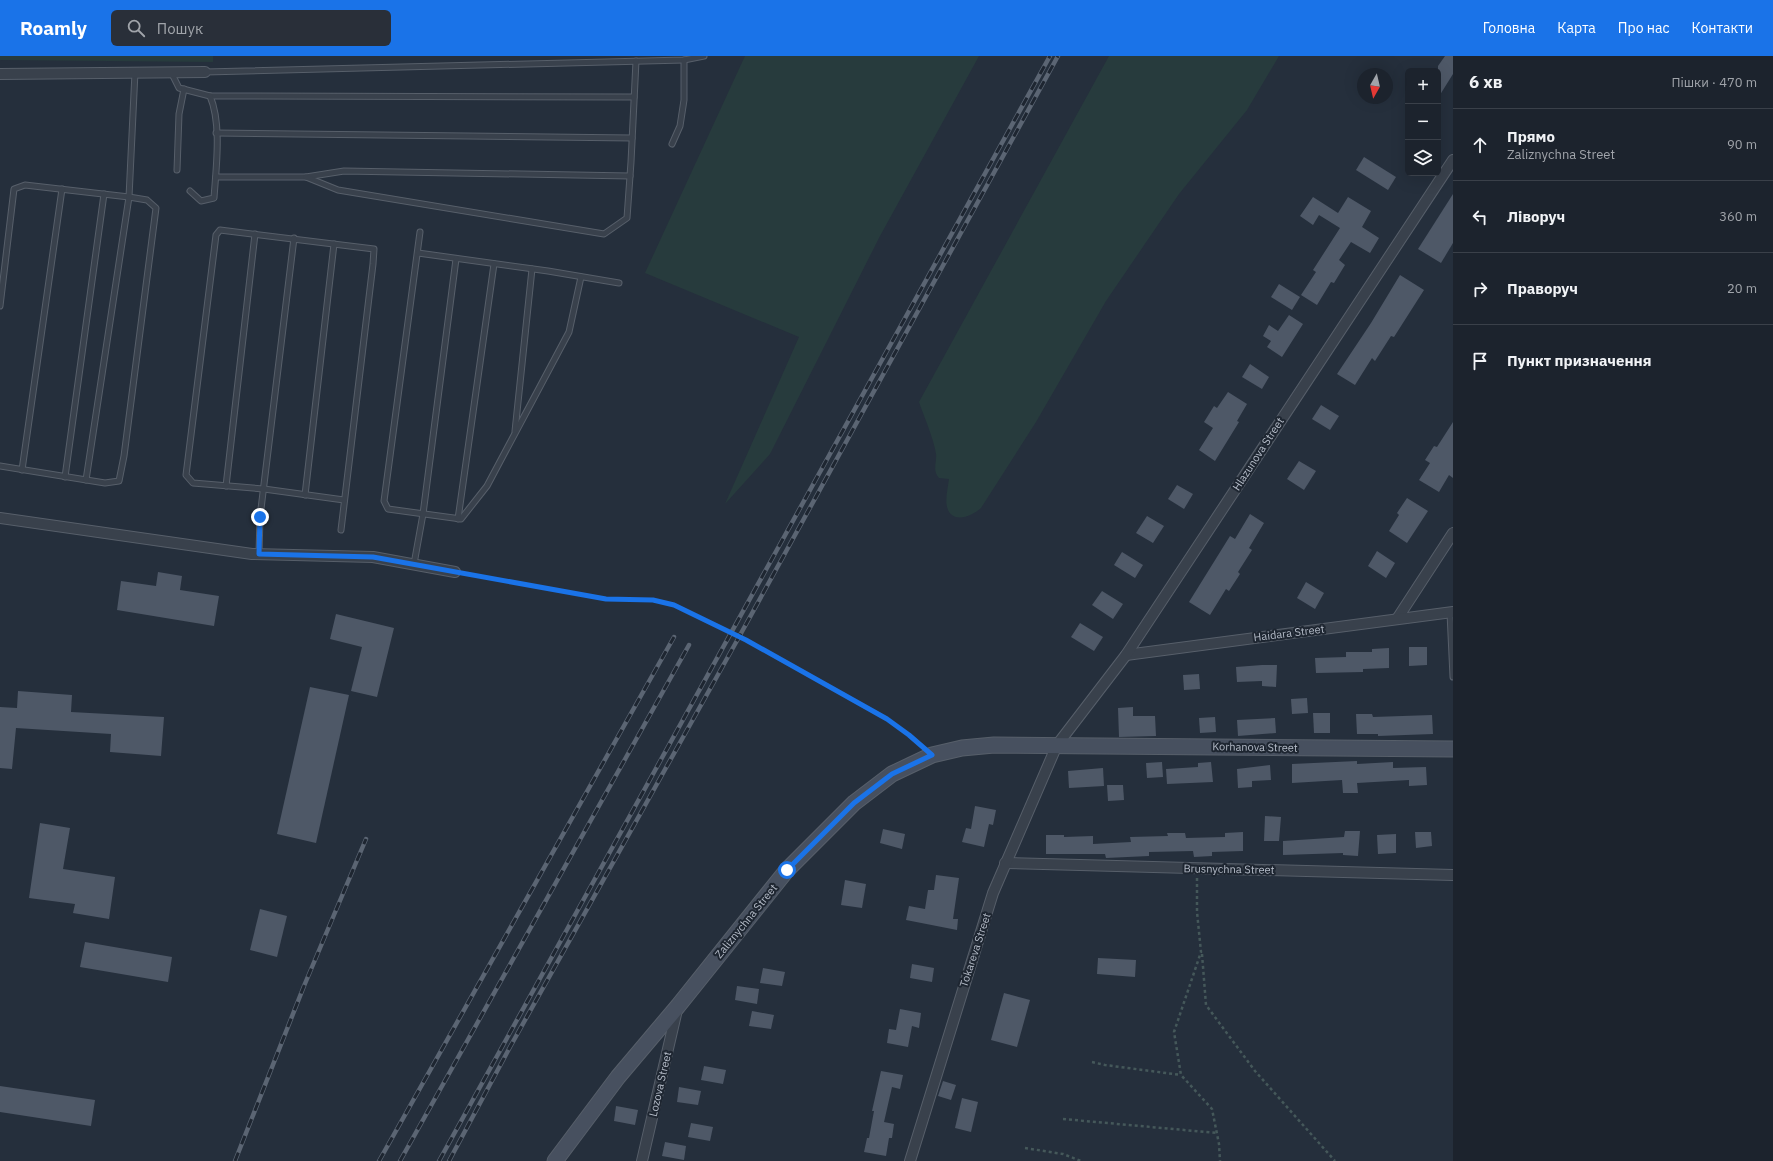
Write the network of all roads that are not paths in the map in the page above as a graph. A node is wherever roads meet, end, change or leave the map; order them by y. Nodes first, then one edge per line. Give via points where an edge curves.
1 (704, 56) edge
2 (684, 60) junction
3 (636, 61) junction
4 (135, 72) junction
5 (171, 72) junction
6 (205, 72) joint
7 (0, 74) edge
8 (184, 90) junction
9 (210, 96) junction
10 (634, 97) junction
11 (216, 133) junction
12 (632, 138) junction
13 (672, 144) dead end
14 (1453, 160) edge
15 (177, 170) dead end
16 (630, 176) junction
17 (216, 177) junction
18 (306, 177) junction
19 (62, 190) junction
20 (190, 191) dead end
21 (104, 194) junction
22 (129, 197) junction
23 (420, 232) dead end
24 (255, 234) junction
25 (294, 238) junction
26 (334, 244) junction
27 (418, 253) junction
28 (456, 259) junction
29 (494, 264) junction
30 (532, 269) junction
31 (580, 277) junction
32 (618, 283) dead end
33 (0, 306) edge
34 (515, 434) junction
35 (0, 466) edge
36 (22, 470) junction
37 (64, 477) junction
38 (86, 480) junction
39 (226, 486) junction
40 (264, 488) junction
41 (305, 495) junction
42 (344, 500) junction
43 (423, 514) junction
44 (0, 518) edge
45 (458, 519) junction
46 (341, 530) dead end
47 (1453, 533) edge
48 (259, 554) junction
49 (414, 564) junction
50 (455, 572) road end
51 (1451, 613) edge
52 (1397, 619) junction
53 (1126, 655) junction
54 (1453, 677) edge
55 (1057, 745) junction
56 (1453, 749) edge
57 (1005, 864) junction
58 (1453, 875) edge
59 (678, 1006) junction
60 (555, 1161) edge
61 (642, 1161) edge
62 (910, 1161) edge

1 - 2 lane
2 - 3 lane
2 - 13 lane via 684,100 680,126
3 - 6 lane
3 - 10 lane
4 - 5 street
4 - 7 street
4 - 22 lane
5 - 6 street
5 - 8 lane via 179,88
8 - 9 lane
8 - 15 lane via 179,114
9 - 10 lane
9 - 11 lane via 216,109
10 - 12 lane
11 - 12 lane
11 - 17 lane
12 - 16 lane
14 - 53 street, Hlazunova Street
16 - 18 lane via 344,171
16 - 18 lane via 627,218 604,234 338,190
17 - 18 lane
17 - 20 lane via 214,198 201,201
19 - 21 lane
19 - 33 lane via 24,186 14,189
19 - 36 lane
21 - 22 lane
21 - 37 lane
22 - 38 lane
22 - 38 lane via 148,200 156,208 124,456 119,481 105,483
23 - 27 lane
24 - 25 lane
24 - 39 lane
24 - 39 lane via 220,230 216,236 186,475 193,483
25 - 26 lane
25 - 40 lane
26 - 41 lane
26 - 42 lane via 374,249
27 - 28 lane
27 - 43 lane via 384,501 388,509
28 - 29 lane
28 - 43 lane
29 - 30 lane
29 - 45 lane
30 - 31 lane
30 - 34 lane
31 - 32 lane
31 - 34 lane via 569,332
34 - 45 lane via 487,486 461,519
35 - 36 lane
36 - 37 lane
37 - 38 lane
39 - 40 lane
40 - 41 lane
40 - 48 lane
41 - 42 lane
42 - 46 lane
43 - 45 lane
43 - 49 lane
44 - 48 street
47 - 52 street
48 - 49 street via 373,557
49 - 50 street
51 - 52 street, Haidara Street
51 - 54 lane
52 - 53 street, Haidara Street
53 - 55 street, Hlazunova Street
55 - 56 main road, Korhanova Street
55 - 57 street, Tokareva Street
55 - 59 main road, Zaliznychna Street via 962,748 932,755 892,774 854,803 787,870
57 - 58 street, Brusnychna Street
57 - 62 street, Tokareva Street via 993,893
59 - 60 main road, Zaliznychna Street via 618,1077
59 - 61 street, Lozova Street

